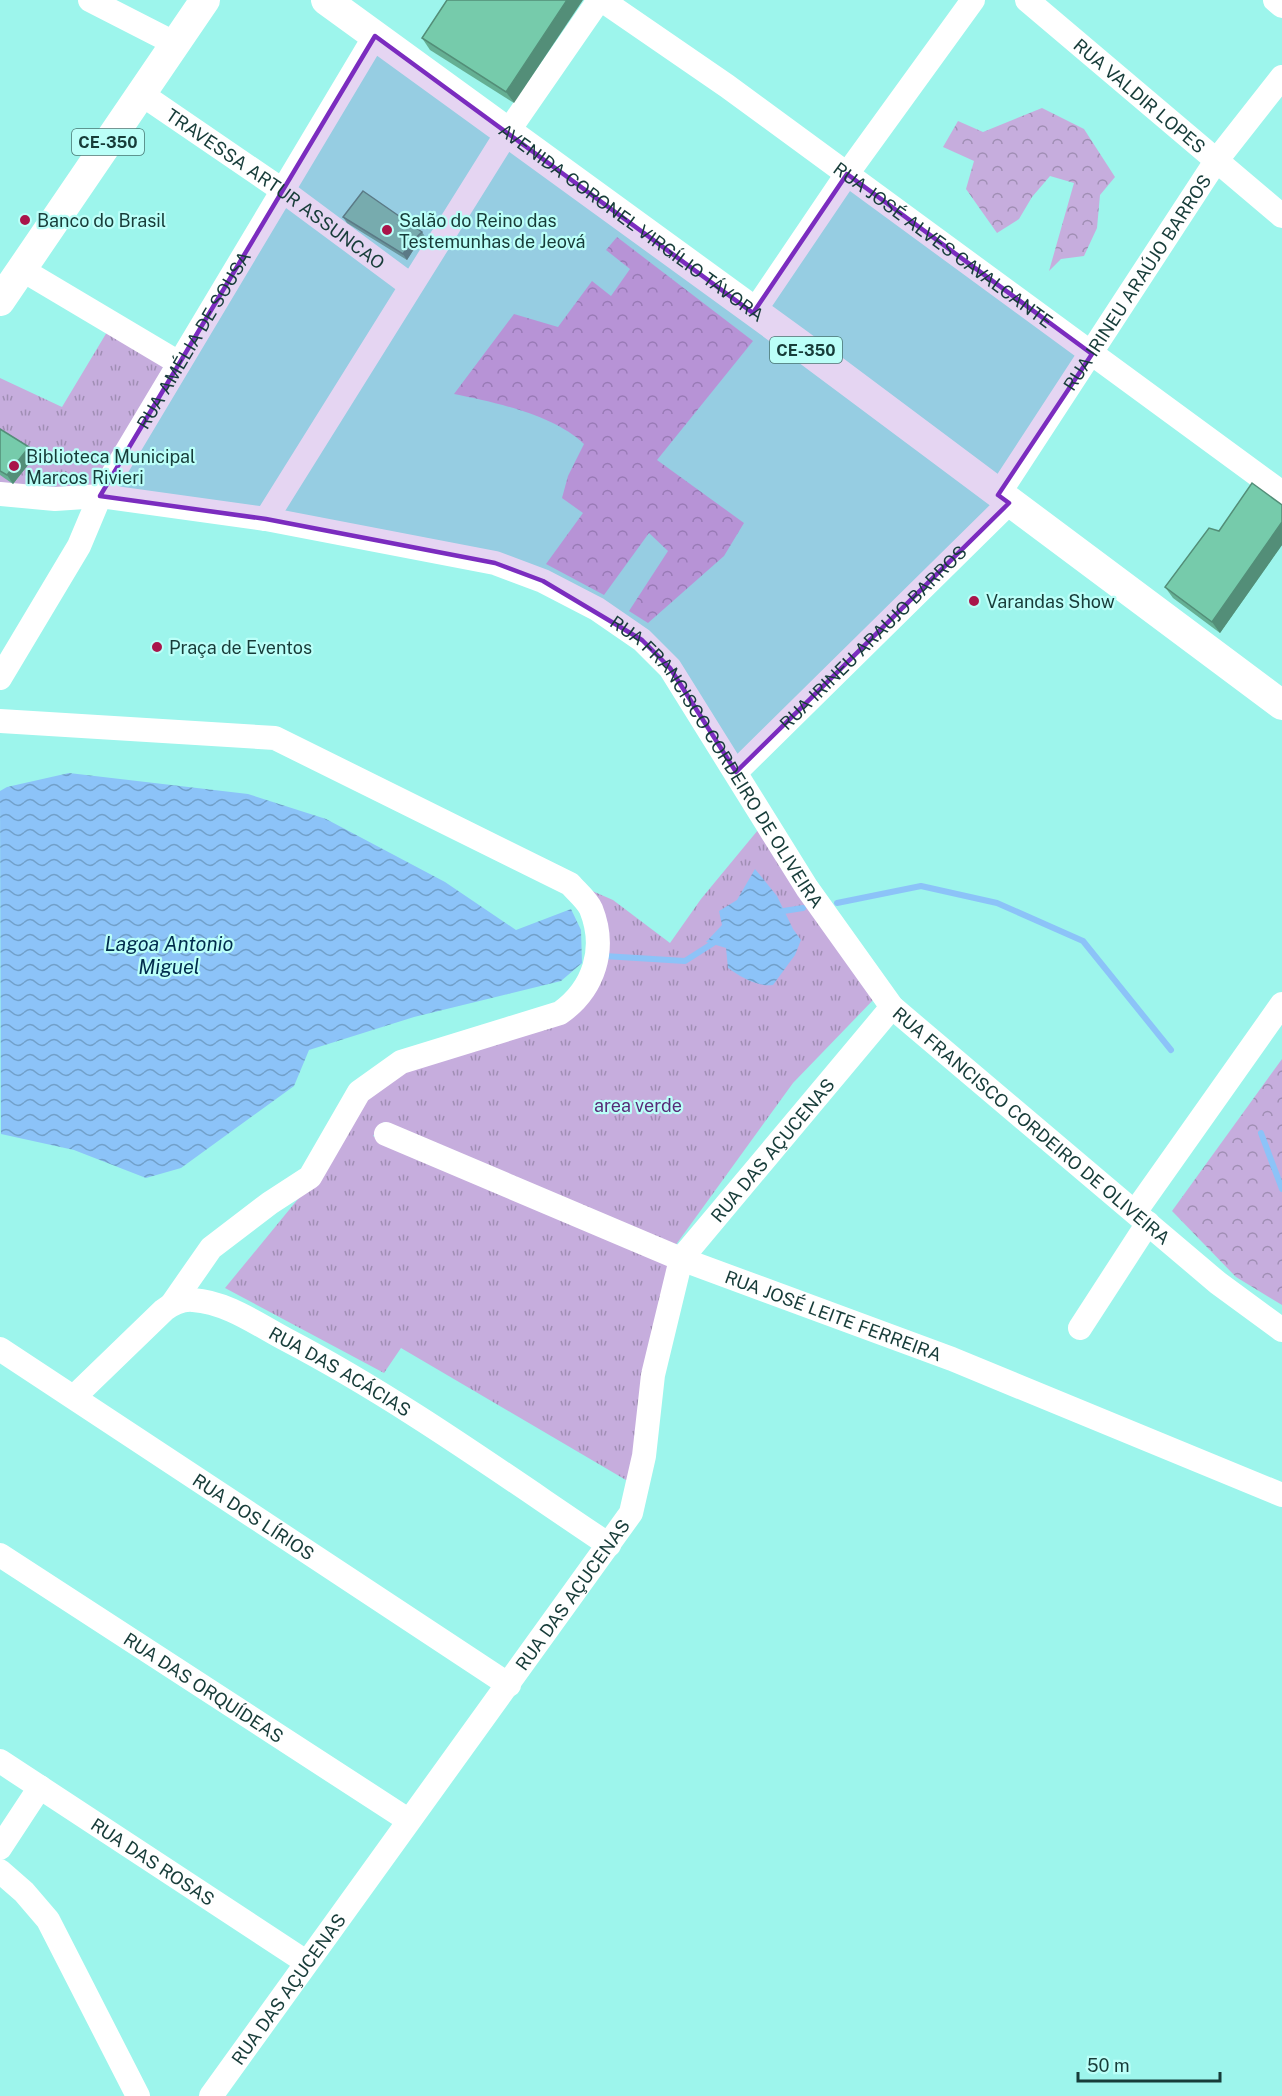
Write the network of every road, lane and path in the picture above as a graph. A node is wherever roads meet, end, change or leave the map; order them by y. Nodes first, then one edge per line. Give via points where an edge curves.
1 (90, 0) edge
2 (205, 0) edge
3 (326, 0) edge
4 (600, 0) edge
5 (972, 0) edge
6 (1275, 0) edge
7 (1042, 5) edge
8 (1282, 6) edge
9 (375, 36) junction
10 (174, 43) junction
11 (1282, 77) edge
12 (140, 93) junction
13 (507, 133) junction
14 (1216, 161) junction
15 (847, 174) junction
16 (282, 190) junction
17 (1282, 216) edge
18 (410, 285) junction
19 (8, 286) edge
20 (753, 313) junction
21 (1092, 354) junction
22 (179, 363) junction
23 (1282, 493) edge
24 (0, 494) edge
25 (99, 496) junction
26 (1003, 499) junction
27 (266, 519) junction
28 (0, 678) edge
29 (1282, 705) edge
30 (0, 721) edge
31 (736, 772) junction
32 (1282, 1004) edge
33 (892, 1007) junction
34 (387, 1134) dead end
35 (1141, 1217) junction
36 (681, 1259) junction
37 (172, 1304) junction
38 (1080, 1328) dead end
39 (1282, 1330) edge
40 (0, 1348) edge
41 (74, 1397) junction
42 (1282, 1495) edge
43 (609, 1545) junction
44 (0, 1555) edge
45 (509, 1685) junction
46 (0, 1761) edge
47 (40, 1787) junction
48 (408, 1820) junction
49 (0, 1848) edge
50 (0, 1871) edge
51 (306, 1962) junction
52 (138, 2096) edge
53 (211, 2096) edge

1 - 10 street
2 - 10 main road, CE-350
3 - 9 main road, AVENIDA CORONEL VIRGÍLIO TÁVORA / CE-350
4 - 13 street
4 - 15 street, RUA JOSÉ ALVES CAVALCANTE
5 - 15 street
6 - 8 street
7 - 14 street, RUA VALDIR LOPES
9 - 13 main road, AVENIDA CORONEL VIRGÍLIO TÁVORA / CE-350
9 - 16 street, RUA AMÉLIA DE SOUSA
10 - 12 main road, CE-350
11 - 14 street, RUA IRINEU ARAÚJO BARROS
12 - 16 street, TRAVESSA ARTUR ASSUNCAO
12 - 19 main road, CE-350
13 - 18 street
13 - 20 main road, AVENIDA CORONEL VIRGÍLIO TÁVORA / CE-350
14 - 17 street, RUA VALDIR LOPES
14 - 21 street, RUA IRINEU ARAÚJO BARROS
15 - 20 street
15 - 21 street, RUA JOSÉ ALVES CAVALCANTE
16 - 18 street, TRAVESSA ARTUR ASSUNCAO
16 - 22 street, RUA AMÉLIA DE SOUSA
18 - 27 street
19 - 22 street
20 - 26 main road, AVENIDA CORONEL VIRGÍLIO TÁVORA / CE-350
21 - 23 street, RUA JOSÉ ALVES CAVALCANTE
21 - 26 street, RUA IRINEU ARAÚJO BARROS
22 - 25 street, RUA AMÉLIA DE SOUSA
24 - 25 street, RUA FRANCISCO CORDEIRO DE OLIVEIRA via 55,499
25 - 27 street, RUA FRANCISCO CORDEIRO DE OLIVEIRA
25 - 28 street, RUA AMÉLIA DE SOUSA via 79,546
26 - 29 main road, AVENIDA CORONEL VIRGÍLIO TÁVORA / CE-350
26 - 31 street, RUA IRINEU ARAUJO BARROS
27 - 31 street, RUA FRANCISCO CORDEIRO DE OLIVEIRA via 495,563 543,581 597,609 642,640 670,668
30 - 37 street via 275,738 570,884 590,908 597,935 597,966 569,1007 387,1070 359,1092 310,1177 211,1248
31 - 33 street, RUA FRANCISCO CORDEIRO DE OLIVEIRA via 807,888
32 - 35 street
33 - 35 street, RUA FRANCISCO CORDEIRO DE OLIVEIRA
33 - 36 street, RUA DAS AÇUCENAS
34 - 36 street, RUA JOSÉ LEITE FERREIRA
35 - 38 street
35 - 39 street, RUA FRANCISCO CORDEIRO DE OLIVEIRA via 1249,1308
36 - 42 street, RUA JOSÉ LEITE FERREIRA via 952,1359
36 - 43 street, RUA DAS AÇUCENAS via 653,1375 637,1497
37 - 41 street
37 - 43 street, RUA DAS ACÁCIAS via 192,1300 214,1305 347,1371
40 - 41 street, RUA DOS LÍRIOS
41 - 45 street, RUA DOS LÍRIOS
43 - 45 street, RUA DAS AÇUCENAS
44 - 48 street, RUA DAS ORQUÍDEAS
45 - 48 street, RUA DAS AÇUCENAS
46 - 47 street, RUA DAS ROSAS
47 - 49 street
47 - 51 street, RUA DAS ROSAS
48 - 51 street, RUA DAS AÇUCENAS
50 - 52 street via 48,1920
51 - 53 street, RUA DAS AÇUCENAS

